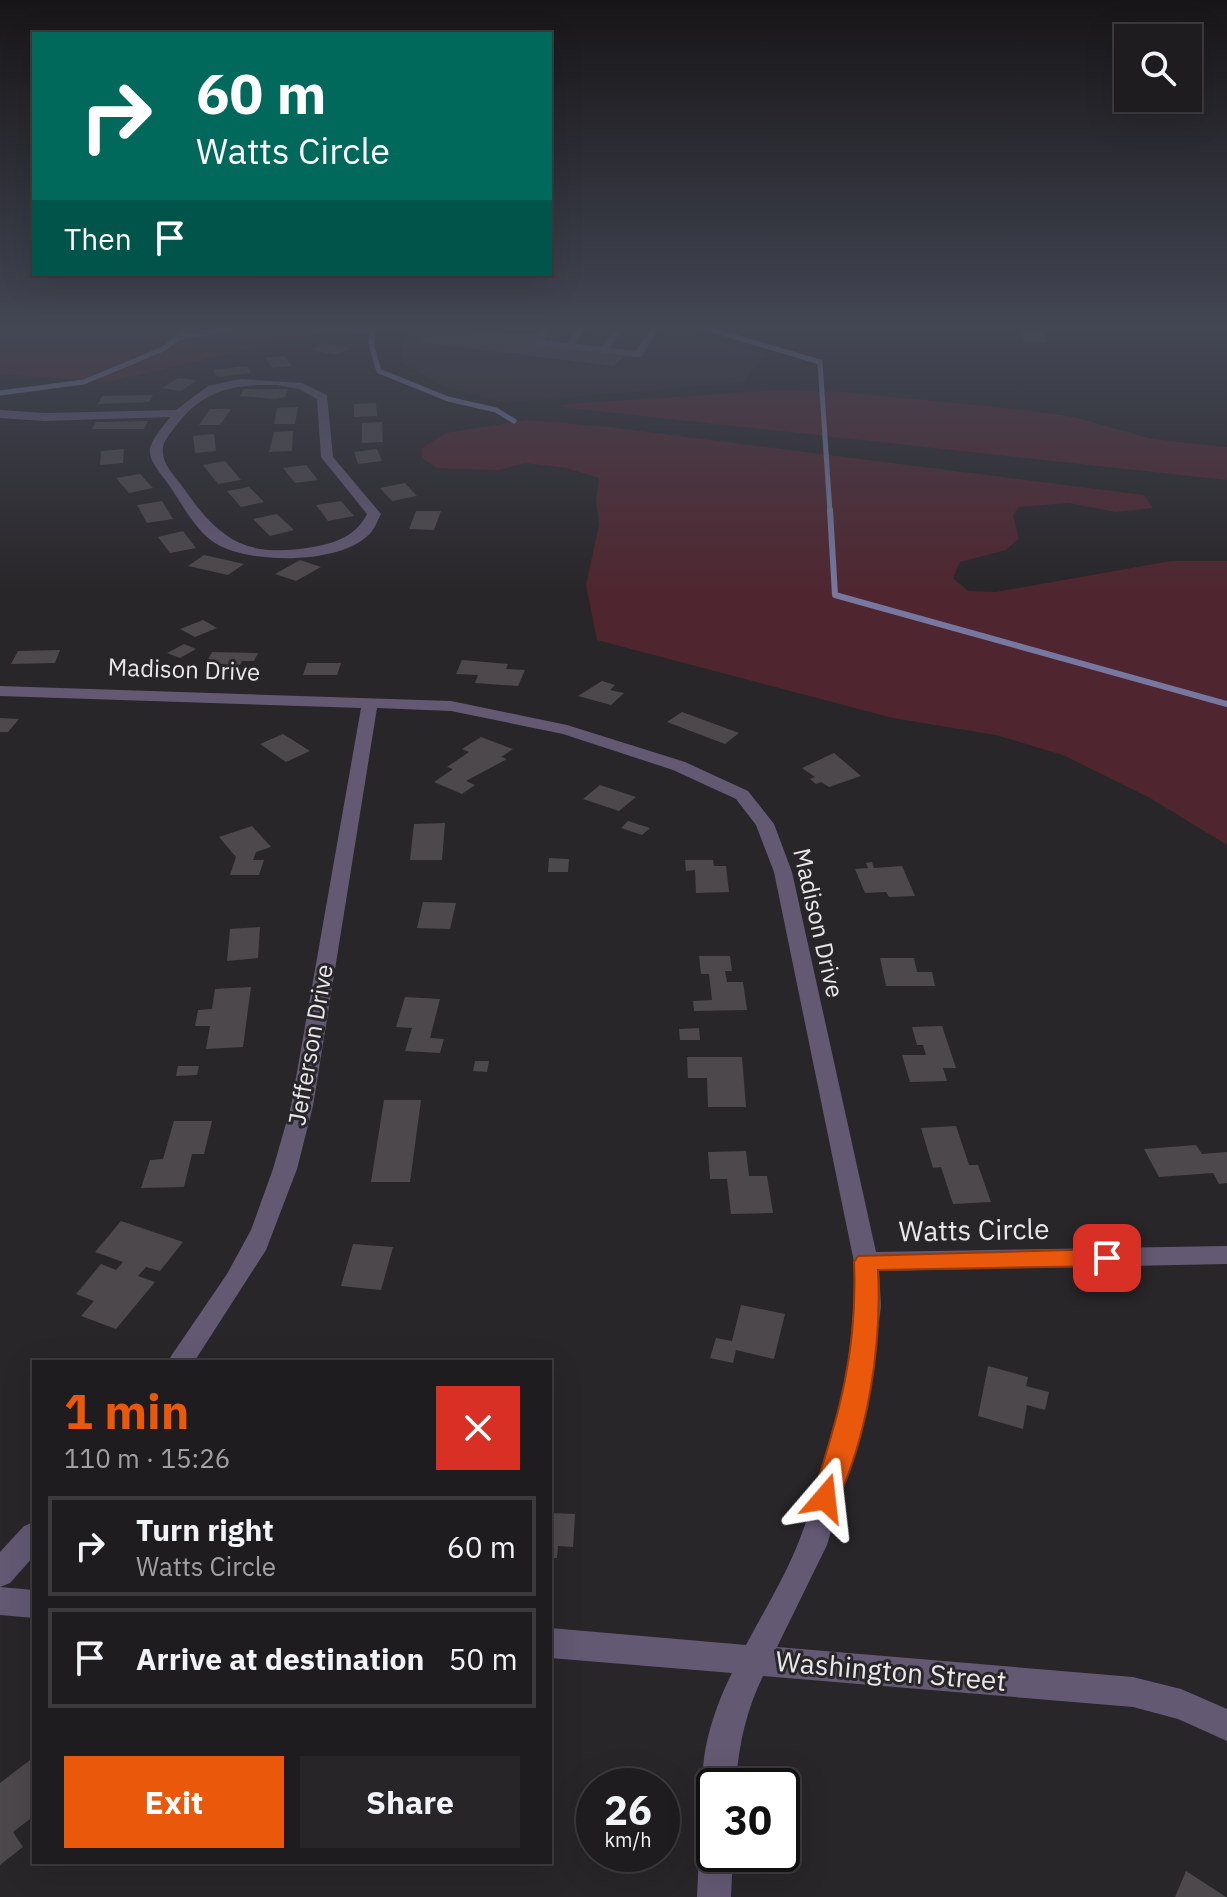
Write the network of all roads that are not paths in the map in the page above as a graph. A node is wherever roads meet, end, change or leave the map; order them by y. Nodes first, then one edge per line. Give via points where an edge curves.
1 (38, 417) edge
2 (61, 417) edge
3 (175, 417) edge
4 (325, 417) edge
5 (0, 691) edge
6 (370, 702) junction
7 (1227, 1255) edge
8 (866, 1262) junction
9 (181, 1360) edge
10 (32, 1537) edge
11 (0, 1573) edge
12 (0, 1601) edge
13 (32, 1604) edge
14 (552, 1643) edge
15 (757, 1659) junction
16 (1227, 1725) edge
17 (720, 1768) edge
18 (715, 1872) edge
19 (714, 1897) edge

1 - 2 street
3 - 4 street via 157,444 156,456 214,534 225,543 263,553 300,553 346,542 372,524 373,510 327,457
5 - 6 street, Madison Drive
6 - 8 street, Madison Drive via 451,706 567,730 724,784 757,809 783,872
6 - 9 street, Jefferson Drive via 290,1157 272,1211 243,1268
7 - 8 street, Watts Circle
8 - 15 street, Madison Drive via 868,1306 854,1406 812,1545
10 - 11 street
12 - 13 street
14 - 15 street, Washington Street
15 - 16 street, Washington Street via 1133,1692 1181,1704
15 - 17 street, Madison Drive via 734,1702
18 - 19 street

